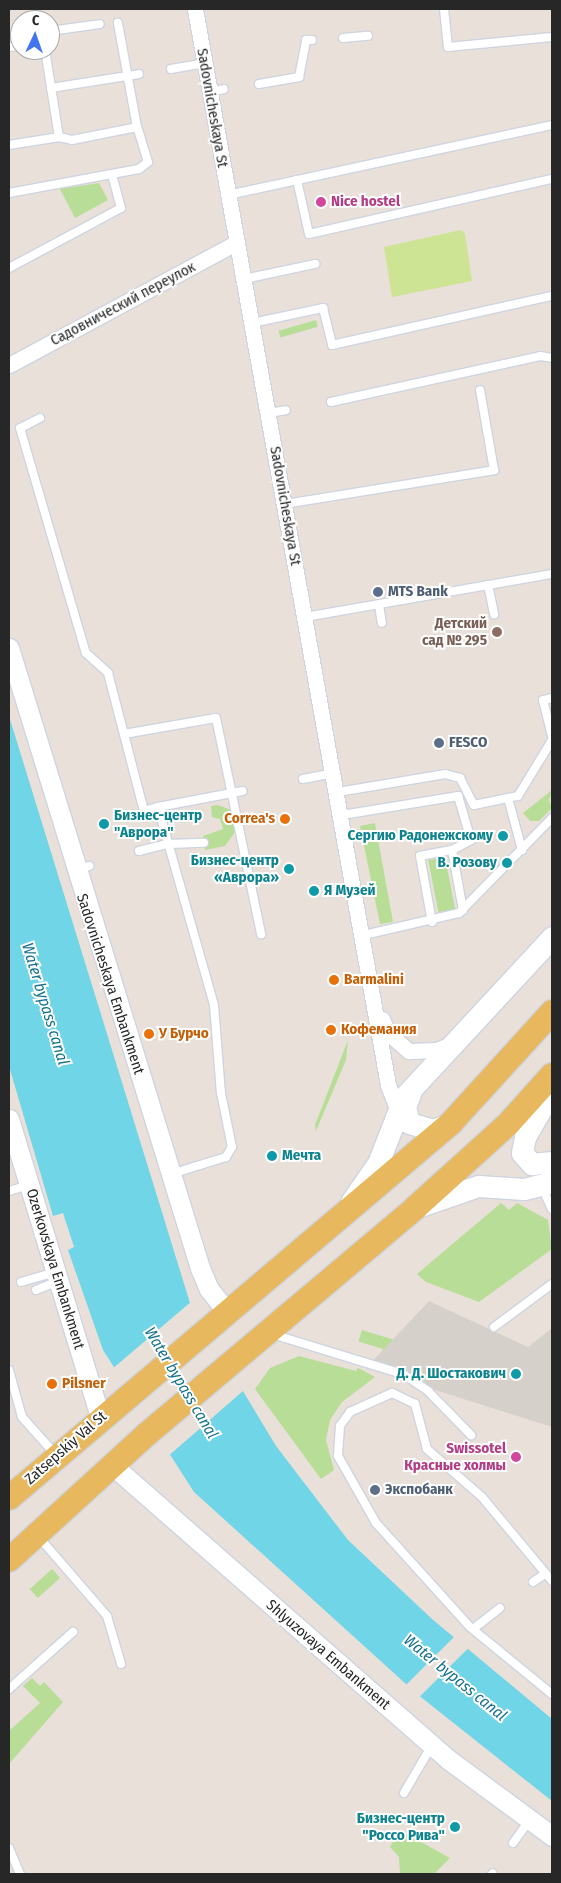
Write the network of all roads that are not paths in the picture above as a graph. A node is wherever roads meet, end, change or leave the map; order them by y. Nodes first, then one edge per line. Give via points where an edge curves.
1 (195, 9) edge
2 (444, 9) edge
3 (100, 24) dead end
4 (118, 24) dead end
5 (60, 30) edge
6 (368, 36) dead end
7 (552, 37) edge
8 (343, 38) dead end
9 (312, 40) dead end
10 (47, 60) edge
11 (204, 63) junction
12 (171, 69) dead end
13 (139, 74) dead end
14 (127, 76) junction
15 (259, 84) dead end
16 (51, 88) junction
17 (552, 125) edge
18 (136, 127) junction
19 (59, 137) junction
20 (9, 146) edge
21 (112, 174) junction
22 (552, 179) edge
23 (296, 180) junction
24 (9, 193) edge
25 (228, 195) junction
26 (237, 242) junction
27 (315, 264) dead end
28 (9, 268) edge
29 (244, 279) junction
30 (552, 296) edge
31 (252, 323) junction
32 (552, 358) edge
33 (9, 365) edge
34 (480, 390) dead end
35 (331, 402) dead end
36 (286, 410) dead end
37 (268, 413) junction
38 (40, 418) dead end
39 (285, 504) junction
40 (552, 574) edge
41 (488, 585) junction
42 (379, 604) junction
43 (494, 614) dead end
44 (305, 617) junction
45 (382, 623) dead end
46 (9, 648) edge
47 (552, 698) edge
48 (124, 734) junction
49 (552, 735) edge
50 (552, 740) edge
51 (334, 773) junction
52 (303, 779) dead end
53 (243, 790) dead end
54 (234, 792) junction
55 (338, 792) junction
56 (508, 798) junction
57 (158, 807) junction
58 (342, 815) junction
59 (552, 818) edge
60 (168, 844) junction
61 (204, 844) dead end
62 (452, 850) junction
63 (522, 850) junction
64 (138, 851) dead end
65 (463, 910) junction
66 (432, 922) junction
67 (261, 934) dead end
68 (364, 935) junction
69 (552, 937) edge
70 (376, 1003) junction
71 (552, 1012) edge
72 (458, 1040) junction
73 (552, 1075) edge
74 (416, 1086) junction
75 (552, 1090) edge
76 (397, 1109) junction
77 (9, 1119) edge
78 (455, 1119) junction
79 (519, 1126) junction
80 (171, 1174) junction
81 (546, 1174) edge
82 (29, 1184) junction
83 (9, 1191) edge
84 (415, 1208) junction
85 (552, 1209) edge
86 (333, 1223) junction
87 (57, 1276) junction
88 (21, 1282) dead end
89 (552, 1284) edge
90 (36, 1290) dead end
91 (227, 1312) junction
92 (494, 1327) dead end
93 (268, 1332) junction
94 (9, 1370) edge
95 (101, 1418) junction
96 (471, 1435) dead end
97 (57, 1456) junction
98 (112, 1465) junction
99 (9, 1498) edge
100 (36, 1535) junction
101 (9, 1560) edge
102 (545, 1574) junction
103 (552, 1581) edge
104 (533, 1582) dead end
105 (500, 1608) dead end
106 (473, 1629) junction
107 (73, 1632) dead end
108 (121, 1664) dead end
109 (9, 1689) edge
110 (552, 1694) edge
111 (432, 1744) junction
112 (404, 1793) dead end
113 (529, 1820) junction
114 (552, 1836) edge
115 (513, 1843) dead end
116 (9, 1848) edge
117 (20, 1874) edge

1 - 11 street, Sadovnicheskaya St
2 - 7 lane via 448,48
3 - 5 lane
4 - 14 lane
6 - 8 lane
9 - 15 lane via 306,40 299,77
10 - 16 lane
11 - 12 lane
11 - 25 street, Sadovnicheskaya St via 217,91
13 - 14 lane
14 - 16 lane
14 - 18 lane
16 - 19 lane
17 - 23 lane
18 - 19 lane via 72,140
18 - 21 lane via 148,162 139,169
19 - 20 lane
21 - 24 lane
21 - 28 lane via 121,208
22 - 23 lane via 308,234
23 - 25 lane
25 - 26 street, Sadovnicheskaya St
26 - 29 street, Sadovnicheskaya St
26 - 33 street, Садовнический переулок
27 - 29 lane
29 - 31 street, Sadovnicheskaya St
30 - 31 lane via 332,345 323,308
31 - 37 street, Sadovnicheskaya St
32 - 35 lane via 540,356
34 - 39 lane via 494,470
36 - 37 lane
37 - 39 street, Sadovnicheskaya St
38 - 48 lane via 20,428 86,653 108,673
39 - 44 street, Sadovnicheskaya St
40 - 41 lane
41 - 42 lane
41 - 43 lane
42 - 44 lane
42 - 45 lane
44 - 51 street, Sadovnicheskaya St
46 - 80 street, Sadovnicheskaya Embankment via 82,868
47 - 49 lane via 543,700
48 - 54 lane via 216,718
48 - 57 lane via 144,811
50 - 56 lane via 518,796
51 - 52 lane
51 - 55 street, Sadovnicheskaya St
53 - 54 lane
54 - 57 lane
54 - 67 lane
55 - 56 lane via 445,774 460,778 474,806
55 - 58 street, Sadovnicheskaya St
56 - 63 lane
57 - 60 lane
58 - 62 lane via 458,796 471,840
58 - 68 street, Sadovnicheskaya St
59 - 63 lane
60 - 61 lane
60 - 64 lane
60 - 80 lane via 196,954 206,968 232,1148 226,1158
62 - 65 lane
62 - 66 lane via 420,856
63 - 65 lane
65 - 66 lane
66 - 68 lane
68 - 70 street, Sadovnicheskaya St
69 - 72 main road
70 - 72 street, Sadovnicheskaya St via 388,1033 409,1051 437,1050
70 - 76 street, Sadovnicheskaya St via 388,1085
71 - 78 main road, Zatsepskiy Val St
72 - 74 main road
73 - 79 main road
74 - 76 main road
74 - 78 main road via 405,1107 409,1123 433,1130
75 - 79 main road
76 - 86 main road via 378,1163
77 - 82 street, Ozerkovskaya Embankment
78 - 86 main road, Zatsepskiy Val St
79 - 81 main road via 526,1161
79 - 84 main road
80 - 91 street, Sadovnicheskaya Embankment via 204,1280
81 - 84 main road via 478,1186
81 - 85 lane
82 - 83 lane
82 - 87 street, Ozerkovskaya Embankment
84 - 93 main road
86 - 91 main road, Zatsepskiy Val St
87 - 88 lane
87 - 90 lane
87 - 95 street, Ozerkovskaya Embankment
89 - 92 lane
91 - 95 main road, Zatsepskiy Val St
93 - 96 lane via 403,1374 428,1391
93 - 98 main road
94 - 97 lane via 22,1417
95 - 97 main road, Zatsepskiy Val St
97 - 99 main road, Zatsepskiy Val St
98 - 100 main road
98 - 111 street, Shlyuzovaya Embankment
100 - 101 main road
100 - 108 lane via 107,1616
102 - 103 lane
102 - 104 lane
102 - 106 lane via 482,1497 427,1449 415,1404 392,1393 355,1408 340,1426 337,1440 346,1473 376,1523
105 - 106 lane
106 - 110 lane
107 - 109 lane
111 - 112 lane
111 - 113 street, Shlyuzovaya Embankment
113 - 114 street, Shlyuzovaya Embankment
113 - 115 lane
116 - 117 lane

